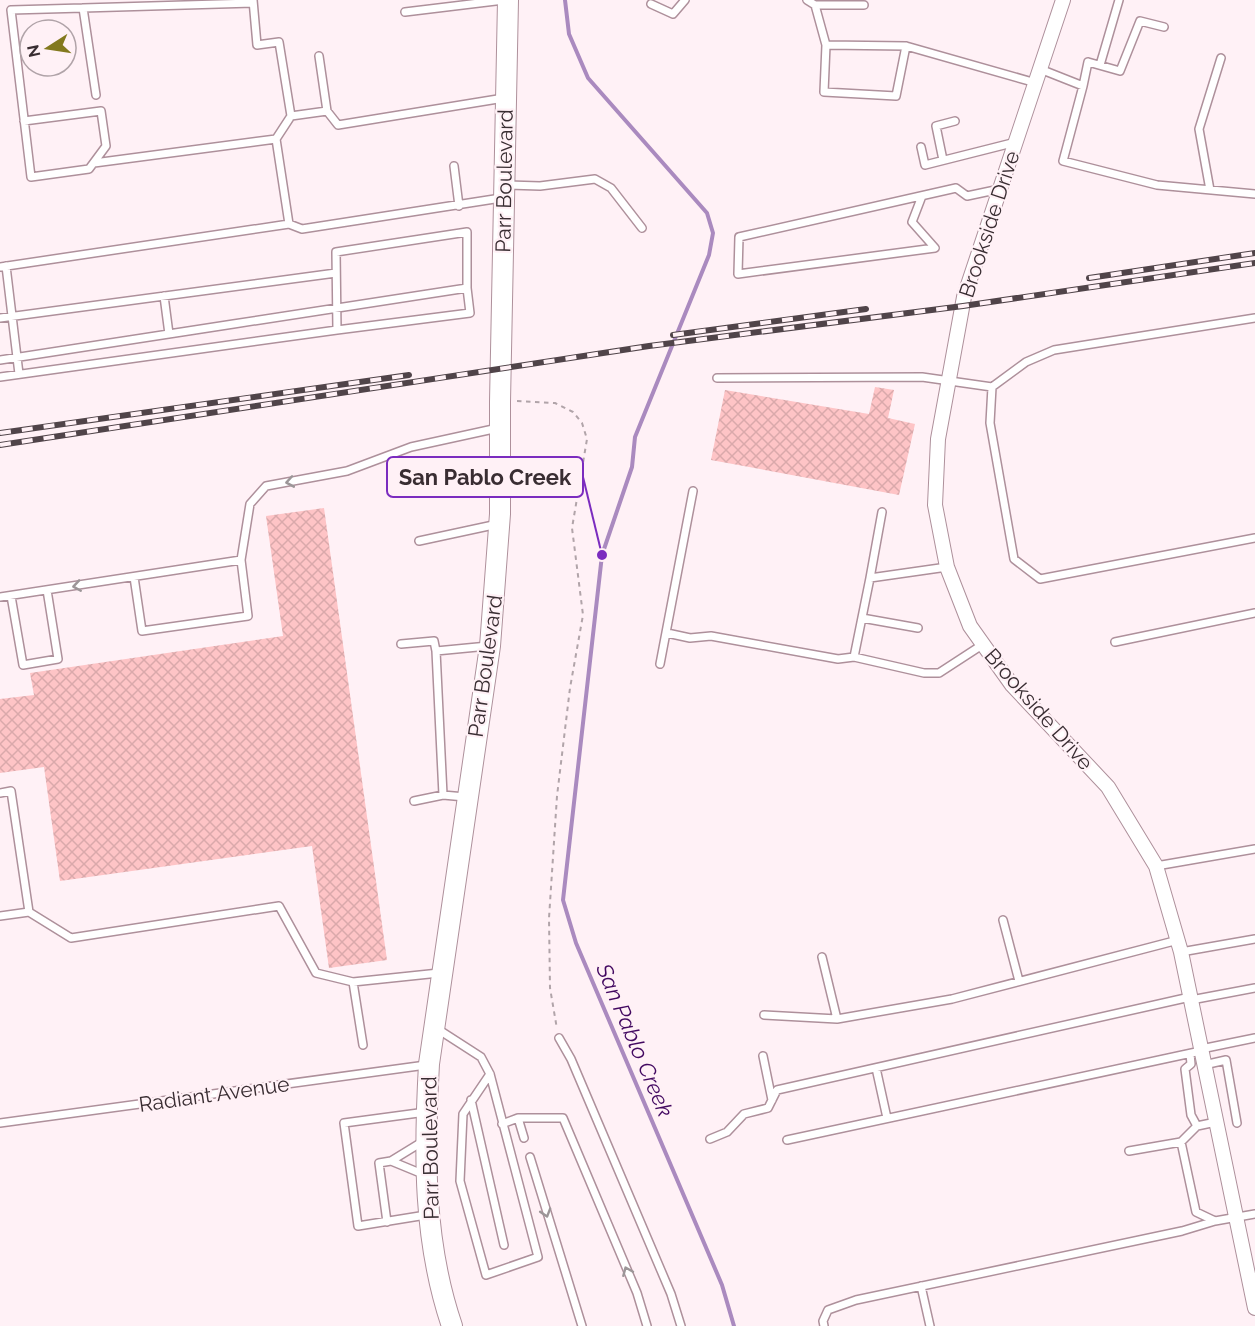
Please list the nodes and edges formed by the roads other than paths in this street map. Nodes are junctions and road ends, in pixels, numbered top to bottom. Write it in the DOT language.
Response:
graph roads {
  1 [pos="506,0"];
  2 [pos="685,0"];
  3 [pos="807,0"];
  4 [pos="1063,0"];
  5 [pos="1119,0"];
  6 [pos="253,1"];
  7 [pos="651,4"];
  8 [pos="814,5"];
  9 [pos="864,5"];
  10 [pos="83,8"];
  11 [pos="405,12"];
  12 [pos="1164,27"];
  13 [pos="826,45"];
  14 [pos="906,46"];
  15 [pos="319,56"];
  16 [pos="1221,57"];
  17 [pos="1100,65"];
  18 [pos="1040,69"];
  19 [pos="1036,83"];
  20 [pos="1083,86"];
  21 [pos="96,95"];
  22 [pos="506,98"];
  23 [pos="327,111"];
  24 [pos="291,116"];
  25 [pos="24,121"];
  26 [pos="955,121"];
  27 [pos="276,139"];
  28 [pos="1016,142"];
  29 [pos="921,147"];
  30 [pos="943,160"];
  31 [pos="94,163"];
  32 [pos="454,166"];
  33 [pos="1000,189"];
  34 [pos="1210,190"];
  35 [pos="504,191"];
  36 [pos="1255,194"];
  37 [pos="922,196"];
  38 [pos="459,206"];
  39 [pos="290,224"];
  40 [pos="642,228"];
  41 [pos="3,266"];
  42 [pos="336,273"];
  43 [pos="467,288"];
  44 [pos="164,296"];
  45 [pos="336,309"];
  46 [pos="11,317"];
  47 [pos="0,318"];
  48 [pos="1255,318"];
  49 [pos="337,330"];
  50 [pos="169,334"];
  51 [pos="16,358"];
  52 [pos="0,360"];
  53 [pos="19,374"];
  54 [pos="0,377"];
  55 [pos="717,378"];
  56 [pos="950,379"];
  57 [pos="992,387"];
  58 [pos="500,428"];
  59 [pos="693,491"];
  60 [pos="882,512"];
  61 [pos="500,524"];
  62 [pos="1255,538"];
  63 [pos="419,541"];
  64 [pos="241,560"];
  65 [pos="947,567"];
  66 [pos="135,577"];
  67 [pos="870,578"];
  68 [pos="47,590"];
  69 [pos="10,596"];
  70 [pos="0,597"];
  71 [pos="1255,613"];
  72 [pos="862,618"];
  73 [pos="918,628"];
  74 [pos="666,633"];
  75 [pos="1115,642"];
  76 [pos="401,644"];
  77 [pos="982,645"];
  78 [pos="490,646"];
  79 [pos="436,651"];
  80 [pos="854,657"];
  81 [pos="660,664"];
  82 [pos="0,792"];
  83 [pos="443,795"];
  84 [pos="466,798"];
  85 [pos="414,801"];
  86 [pos="1255,849"];
  87 [pos="1156,866"];
  88 [pos="29,912"];
  89 [pos="0,916"];
  90 [pos="1003,920"];
  91 [pos="1255,939"];
  92 [pos="1179,946"];
  93 [pos="822,957"];
  94 [pos="442,972"];
  95 [pos="1019,981"];
  96 [pos="353,982"];
  97 [pos="1255,988"];
  98 [pos="1191,999"];
  99 [pos="764,1015"];
  100 [pos="837,1019"];
  101 [pos="434,1026"];
  102 [pos="559,1038"];
  103 [pos="1255,1038"];
  104 [pos="1222,1044"];
  105 [pos="363,1045"];
  106 [pos="1199,1054"];
  107 [pos="763,1056"];
  108 [pos="1226,1060"];
  109 [pos="429,1064"];
  110 [pos="876,1068"];
  111 [pos="490,1074"];
  112 [pos="471,1100"];
  113 [pos="772,1100"];
  114 [pos="426,1112"];
  115 [pos="518,1118"];
  116 [pos="887,1118"];
  117 [pos="1216,1122"];
  118 [pos="0,1123"];
  119 [pos="1237,1123"];
  120 [pos="502,1124"];
  121 [pos="1197,1126"];
  122 [pos="524,1138"];
  123 [pos="710,1139"];
  124 [pos="426,1140"];
  125 [pos="787,1140"];
  126 [pos="1181,1142"];
  127 [pos="1129,1151"];
  128 [pos="530,1157"];
  129 [pos="391,1161"];
  130 [pos="425,1175"];
  131 [pos="1255,1214"];
  132 [pos="429,1215"];
  133 [pos="1236,1218"];
  134 [pos="1215,1221"];
  135 [pos="387,1222"];
  136 [pos="504,1245"];
  137 [pos="921,1286"];
  138 [pos="1255,1308"];
  139 [pos="452,1326"];
  140 [pos="582,1326"];
  141 [pos="647,1326"];
  142 [pos="681,1326"];
  143 [pos="824,1326"];
  144 [pos="930,1326"];
  1 -- 11 [label="lane"];
  1 -- 22 [label="street, Parr Boulevard"];
  2 -- 7 [label="lane"];
  3 -- 8 [label="lane"];
  4 -- 18 [label="street, Brookside Drive"];
  5 -- 17 [label="lane"];
  6 -- 10 [label="lane"];
  6 -- 24 [label="lane"];
  8 -- 9 [label="lane"];
  8 -- 13 [label="lane"];
  10 -- 21 [label="lane"];
  10 -- 25 [label="lane"];
  12 -- 17 [label="lane"];
  13 -- 14 [label="lane"];
  13 -- 14 [label="lane"];
  14 -- 19 [label="lane"];
  15 -- 23 [label="lane"];
  16 -- 34 [label="lane"];
  17 -- 20 [label="lane"];
  18 -- 19 [label="street, Brookside Drive"];
  18 -- 20 [label="lane"];
  19 -- 28 [label="street, Brookside Drive"];
  20 -- 34 [label="lane"];
  22 -- 23 [label="lane"];
  22 -- 35 [label="street, Parr Boulevard"];
  23 -- 24 [label="lane"];
  24 -- 27 [label="lane"];
  25 -- 31 [label="lane"];
  25 -- 31 [label="lane"];
  26 -- 30 [label="lane"];
  27 -- 31 [label="lane"];
  27 -- 39 [label="lane"];
  28 -- 30 [label="lane"];
  28 -- 33 [label="street, Brookside Drive"];
  29 -- 30 [label="lane"];
  32 -- 38 [label="lane"];
  33 -- 37 [label="lane"];
  33 -- 56 [label="street, Brookside Drive"];
  34 -- 36 [label="lane"];
  35 -- 38 [label="lane"];
  35 -- 40 [label="lane"];
  35 -- 58 [label="street, Parr Boulevard"];
  37 -- 37 [label="lane"];
  38 -- 39 [label="lane"];
  39 -- 41 [label="lane"];
  41 -- 46 [label="lane"];
  42 -- 43 [label="lane"];
  42 -- 44 [label="lane"];
  42 -- 45 [label="lane"];
  43 -- 45 [label="lane"];
  43 -- 49 [label="lane"];
  44 -- 46 [label="lane"];
  44 -- 50 [label="lane"];
  45 -- 49 [label="lane"];
  45 -- 50 [label="lane"];
  46 -- 47 [label="lane"];
  46 -- 51 [label="lane"];
  48 -- 57 [label="lane"];
  49 -- 53 [label="lane"];
  50 -- 51 [label="lane"];
  51 -- 52 [label="lane"];
  51 -- 53 [label="lane"];
  53 -- 54 [label="lane"];
  55 -- 56 [label="lane"];
  56 -- 57 [label="lane"];
  56 -- 65 [label="street, Brookside Drive"];
  57 -- 62 [label="lane"];
  58 -- 61 [label="street, Parr Boulevard"];
  58 -- 64 [label="lane, one-way"];
  59 -- 74 [label="lane"];
  60 -- 67 [label="lane"];
  61 -- 63 [label="lane"];
  61 -- 78 [label="street, Parr Boulevard"];
  64 -- 66 [label="lane"];
  64 -- 66 [label="lane"];
  65 -- 67 [label="lane"];
  65 -- 77 [label="street, Brookside Drive"];
  66 -- 68 [label="lane, one-way"];
  67 -- 72 [label="lane"];
  68 -- 69 [label="lane"];
  68 -- 69 [label="lane"];
  69 -- 70 [label="lane"];
  71 -- 75 [label="lane"];
  72 -- 73 [label="lane"];
  72 -- 80 [label="lane"];
  74 -- 80 [label="lane"];
  74 -- 81 [label="lane"];
  76 -- 79 [label="lane"];
  77 -- 80 [label="lane"];
  77 -- 87 [label="street, Brookside Drive"];
  78 -- 79 [label="lane"];
  78 -- 84 [label="street, Parr Boulevard"];
  79 -- 83 [label="lane"];
  82 -- 88 [label="lane"];
  83 -- 84 [label="lane"];
  83 -- 85 [label="lane"];
  84 -- 94 [label="street, Parr Boulevard"];
  86 -- 87 [label="lane"];
  87 -- 92 [label="street, Brookside Drive"];
  88 -- 89 [label="lane"];
  88 -- 96 [label="lane"];
  90 -- 95 [label="lane"];
  91 -- 92 [label="lane"];
  92 -- 95 [label="lane"];
  92 -- 98 [label="street, Brookside Drive"];
  93 -- 100 [label="lane"];
  94 -- 96 [label="lane"];
  94 -- 101 [label="street, Parr Boulevard"];
  95 -- 100 [label="lane"];
  96 -- 105 [label="lane"];
  97 -- 98 [label="lane"];
  98 -- 106 [label="street, Brookside Drive"];
  98 -- 110 [label="lane"];
  99 -- 100 [label="lane"];
  101 -- 109 [label="street, Parr Boulevard"];
  101 -- 111 [label="lane"];
  102 -- 142 [label="lane"];
  103 -- 104 [label="lane"];
  104 -- 106 [label="lane"];
  104 -- 108 [label="lane"];
  106 -- 108 [label="lane"];
  106 -- 116 [label="lane"];
  106 -- 117 [label="street, Brookside Drive"];
  106 -- 121 [label="lane"];
  107 -- 113 [label="lane"];
  108 -- 119 [label="lane"];
  109 -- 114 [label="street, Parr Boulevard"];
  109 -- 118 [label="lane, Radiant Avenue"];
  110 -- 113 [label="lane"];
  110 -- 116 [label="lane"];
  111 -- 112 [label="lane"];
  111 -- 120 [label="lane"];
  112 -- 120 [label="lane"];
  112 -- 136 [label="lane"];
  113 -- 123 [label="lane"];
  114 -- 124 [label="street, Parr Boulevard"];
  114 -- 135 [label="lane"];
  115 -- 120 [label="lane"];
  115 -- 122 [label="lane"];
  141 -- 115 [label="lane, one-way"];
  116 -- 125 [label="lane"];
  117 -- 121 [label="lane"];
  117 -- 133 [label="street, Brookside Drive"];
  121 -- 126 [label="lane"];
  124 -- 129 [label="lane"];
  124 -- 130 [label="street, Parr Boulevard"];
  126 -- 127 [label="lane"];
  126 -- 134 [label="lane"];
  128 -- 140 [label="lane, one-way"];
  129 -- 130 [label="lane"];
  129 -- 135 [label="lane"];
  130 -- 132 [label="street, Parr Boulevard"];
  131 -- 133 [label="lane"];
  132 -- 135 [label="lane"];
  132 -- 139 [label="street, Parr Boulevard"];
  133 -- 134 [label="lane"];
  133 -- 138 [label="street, Brookside Drive"];
  134 -- 137 [label="lane"];
  137 -- 143 [label="lane"];
  137 -- 144 [label="lane"];
}
